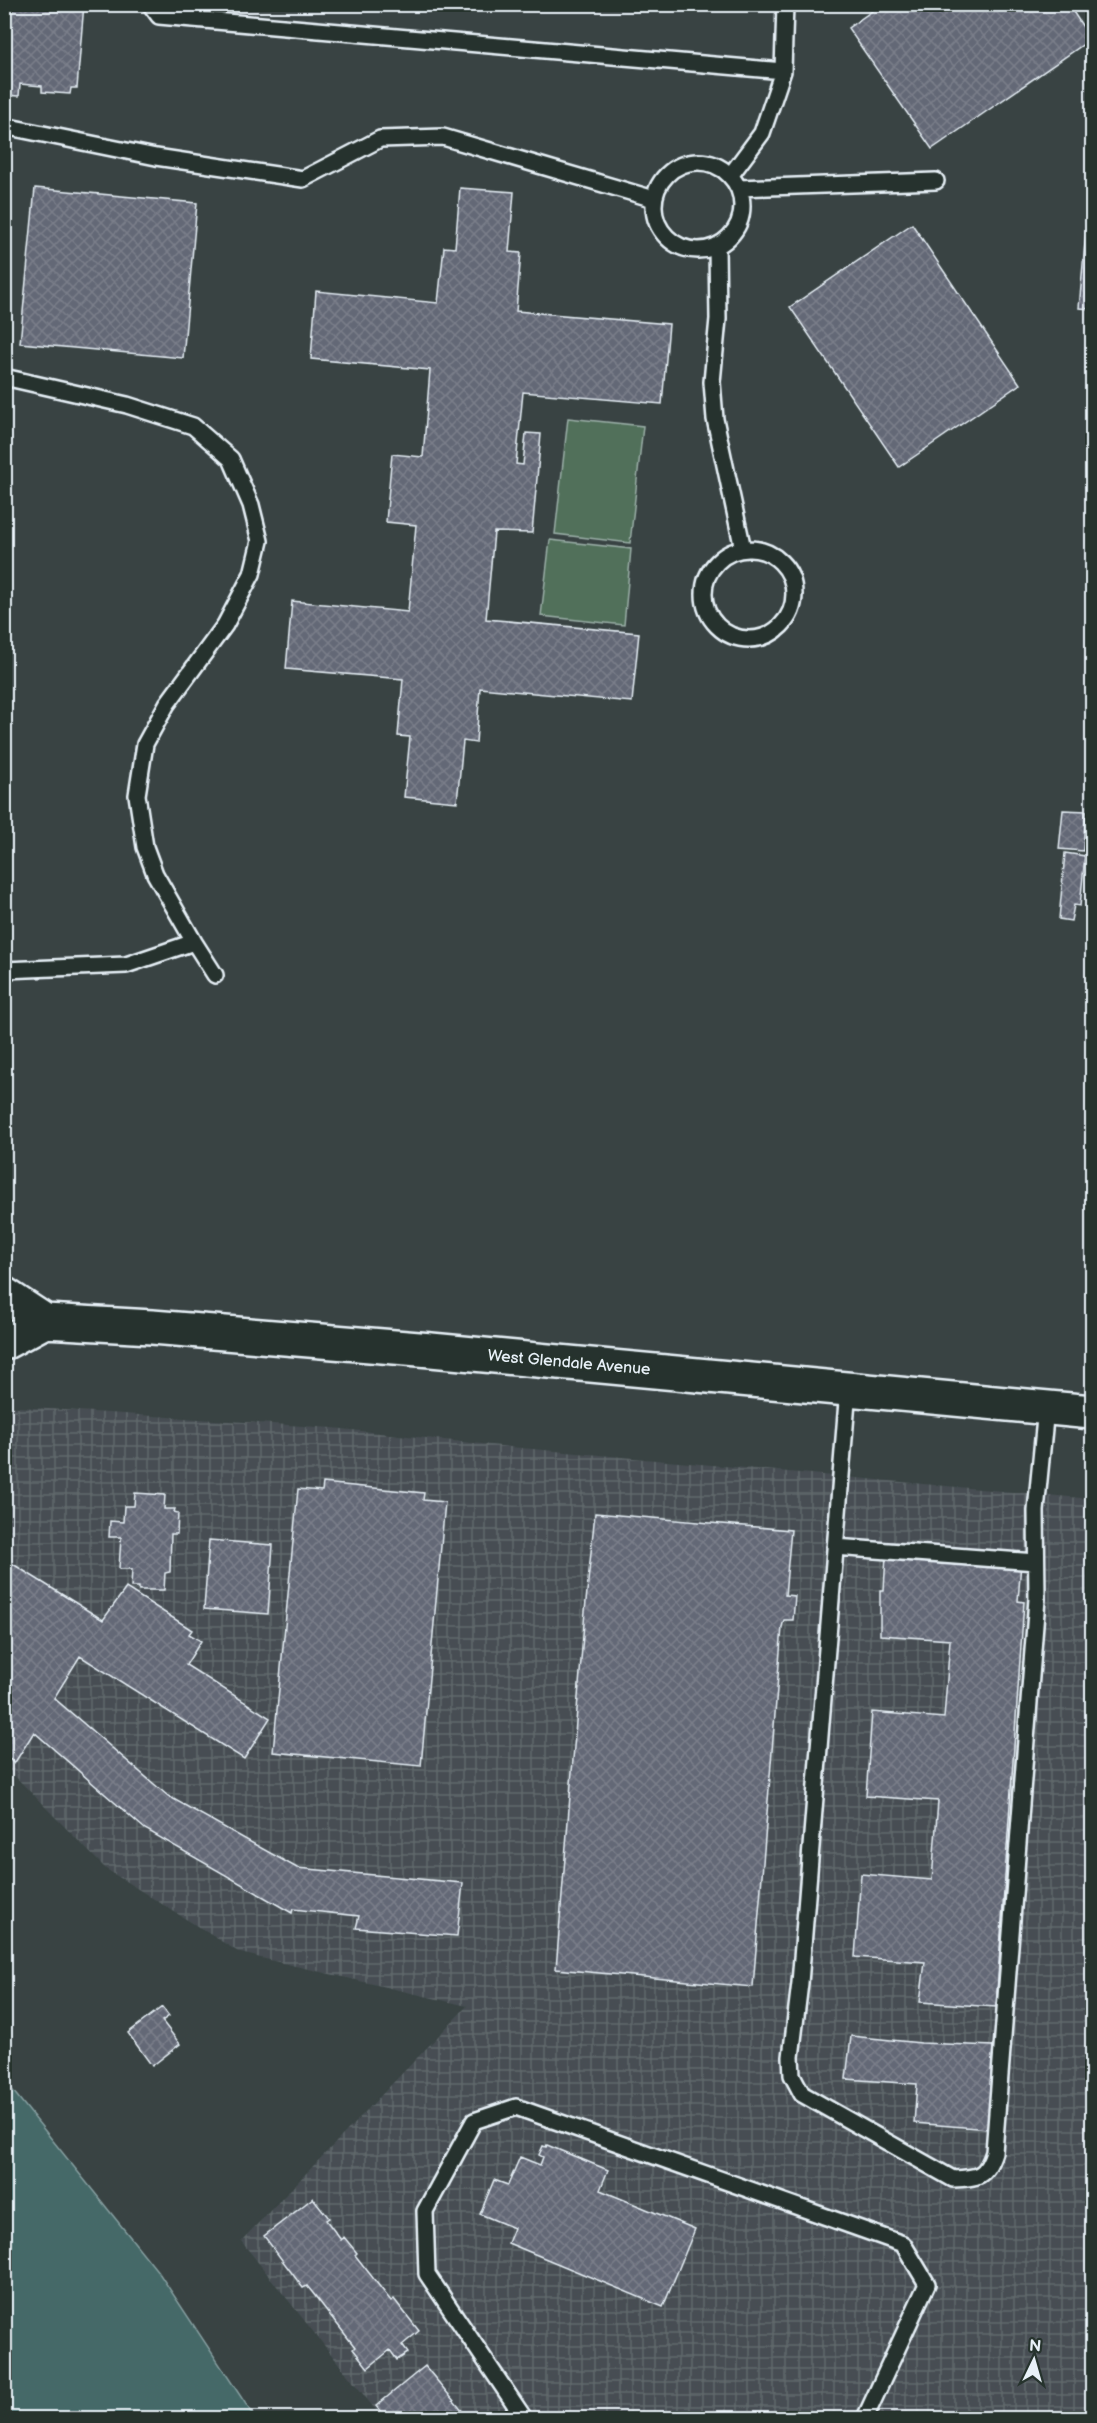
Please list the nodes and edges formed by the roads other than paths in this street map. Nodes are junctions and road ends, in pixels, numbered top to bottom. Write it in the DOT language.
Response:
graph roads {
  1 [pos="150,4"];
  2 [pos="785,4"];
  3 [pos="783,71"];
  4 [pos="4,126"];
  5 [pos="936,181"];
  6 [pos="735,182"];
  7 [pos="654,199"];
  8 [pos="717,246"];
  9 [pos="4,377"];
  10 [pos="743,549"];
  11 [pos="194,942"];
  12 [pos="4,970"];
  13 [pos="215,975"];
  14 [pos="4,1294"];
  15 [pos="45,1321"];
  16 [pos="4,1343"];
  17 [pos="848,1389"];
  18 [pos="1046,1408"];
  19 [pos="1092,1412"];
  20 [pos="835,1547"];
  21 [pos="1036,1562"];
  22 [pos="524,2418"];
  23 [pos="865,2418"];
  1 -- 3 [label="lane"];
  2 -- 3 [label="lane"];
  3 -- 6 [label="lane"];
  4 -- 7 [label="lane"];
  5 -- 6 [label="lane"];
  6 -- 7 [label="lane"];
  6 -- 8 [label="lane"];
  7 -- 8 [label="lane"];
  8 -- 10 [label="lane"];
  9 -- 11 [label="lane"];
  10 -- 10 [label="lane"];
  11 -- 12 [label="lane"];
  11 -- 13 [label="lane"];
  14 -- 15 [label="main road"];
  15 -- 16 [label="main road"];
  15 -- 17 [label="main road, West Glendale Avenue"];
  17 -- 18 [label="main road, West Glendale Avenue"];
  17 -- 20 [label="lane"];
  18 -- 19 [label="main road, West Glendale Avenue"];
  18 -- 21 [label="lane"];
  20 -- 21 [label="lane"];
  20 -- 21 [label="lane"];
  22 -- 23 [label="lane"];
}
